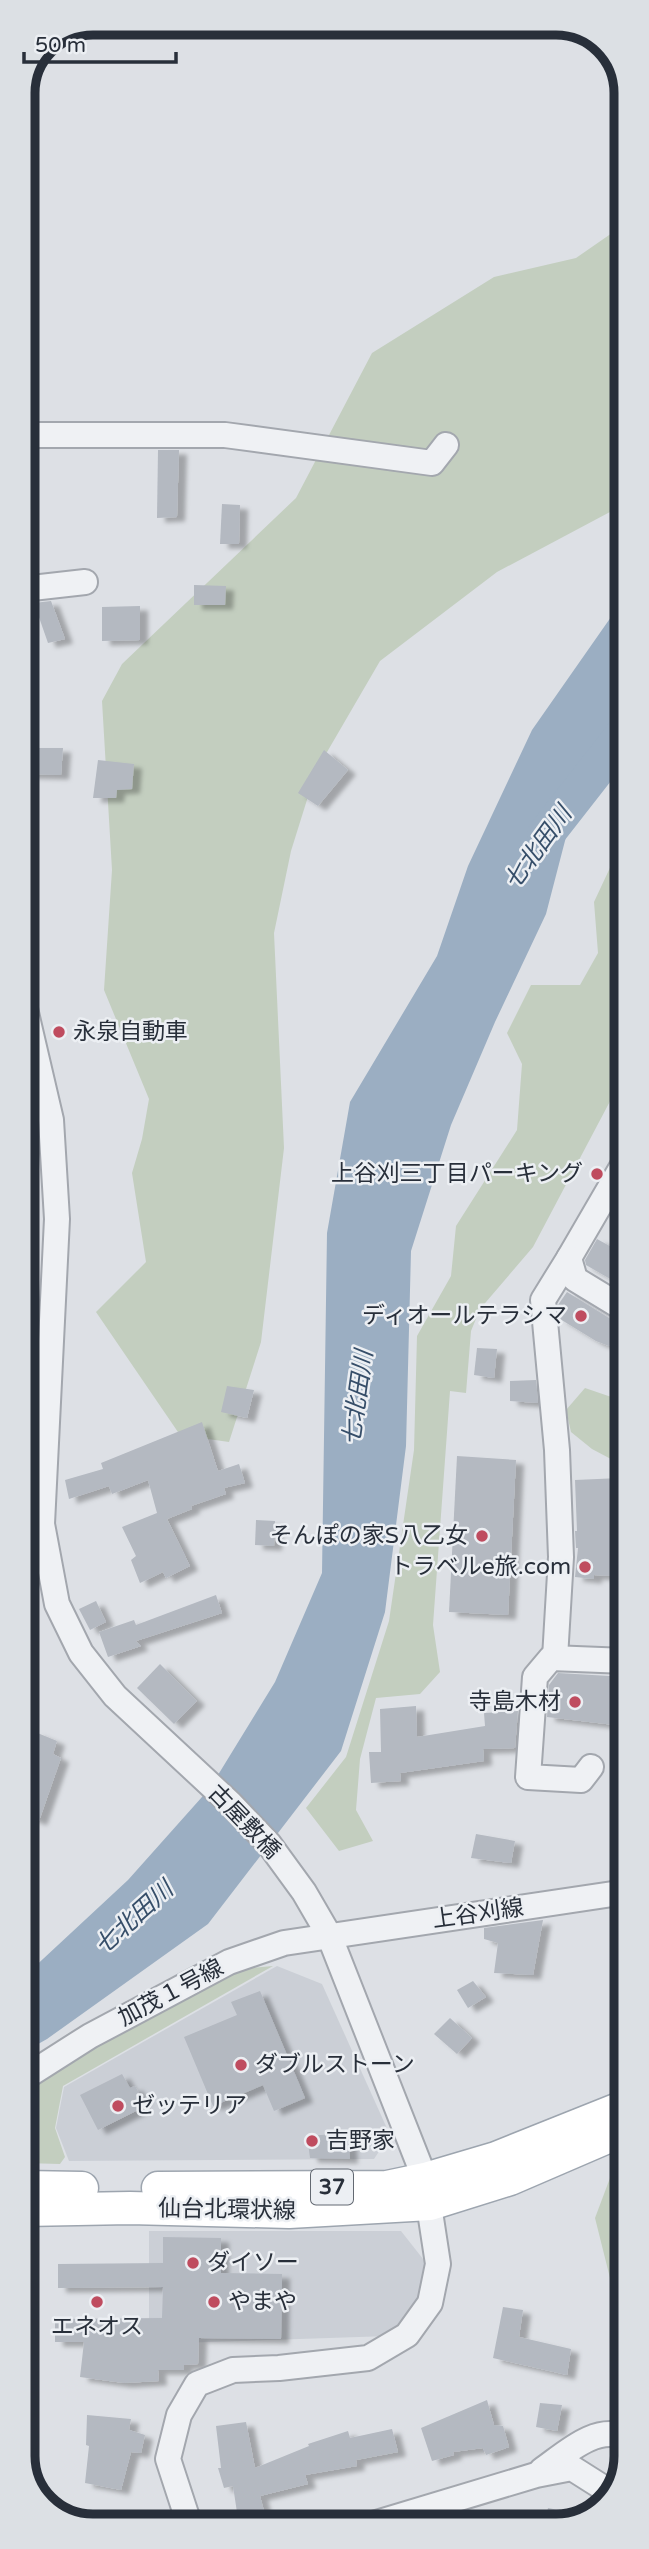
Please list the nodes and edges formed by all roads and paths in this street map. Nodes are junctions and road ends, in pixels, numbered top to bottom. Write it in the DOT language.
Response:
graph roads {
  1 [pos="35,435"];
  2 [pos="446,445"];
  3 [pos="85,582"];
  4 [pos="35,588"];
  5 [pos="35,1051"];
  6 [pos="614,1181"];
  7 [pos="569,1258"];
  8 [pos="614,1303"];
  9 [pos="555,1658"];
  10 [pos="614,1660"];
  11 [pos="591,1767"];
  12 [pos="614,1894"];
  13 [pos="329,1935"];
  14 [pos="35,2071"];
  15 [pos="614,2111"];
  16 [pos="614,2134"];
  17 [pos="35,2188"];
  18 [pos="427,2192"];
  19 [pos="35,2210"];
  20 [pos="614,2436"];
  21 [pos="536,2474"];
  22 [pos="603,2490"];
  23 [pos="186,2514"];
  24 [pos="406,2514"];
  1 -- 2 [label="street"];
  3 -- 4 [label="street"];
  5 -- 13 [label="street, 古屋敷橋"];
  6 -- 7 [label="street"];
  7 -- 8 [label="street"];
  7 -- 9 [label="street"];
  9 -- 10 [label="street"];
  9 -- 11 [label="street"];
  12 -- 13 [label="street, 上谷刈線"];
  13 -- 14 [label="street, 加茂１号線"];
  13 -- 18 [label="street, 古屋敷橋"];
  15 -- 18 [label="main road, 仙台北環状線 / 37"];
  16 -- 18 [label="main road, 仙台北環状線 / 37"];
  17 -- 18 [label="main road, 仙台北環状線 / 37"];
  18 -- 19 [label="main road, 仙台北環状線 / 37"];
  18 -- 23 [label="street, 古屋敷橋"];
  20 -- 21 [label="street"];
  21 -- 22 [label="street"];
  21 -- 24 [label="street"];
}
